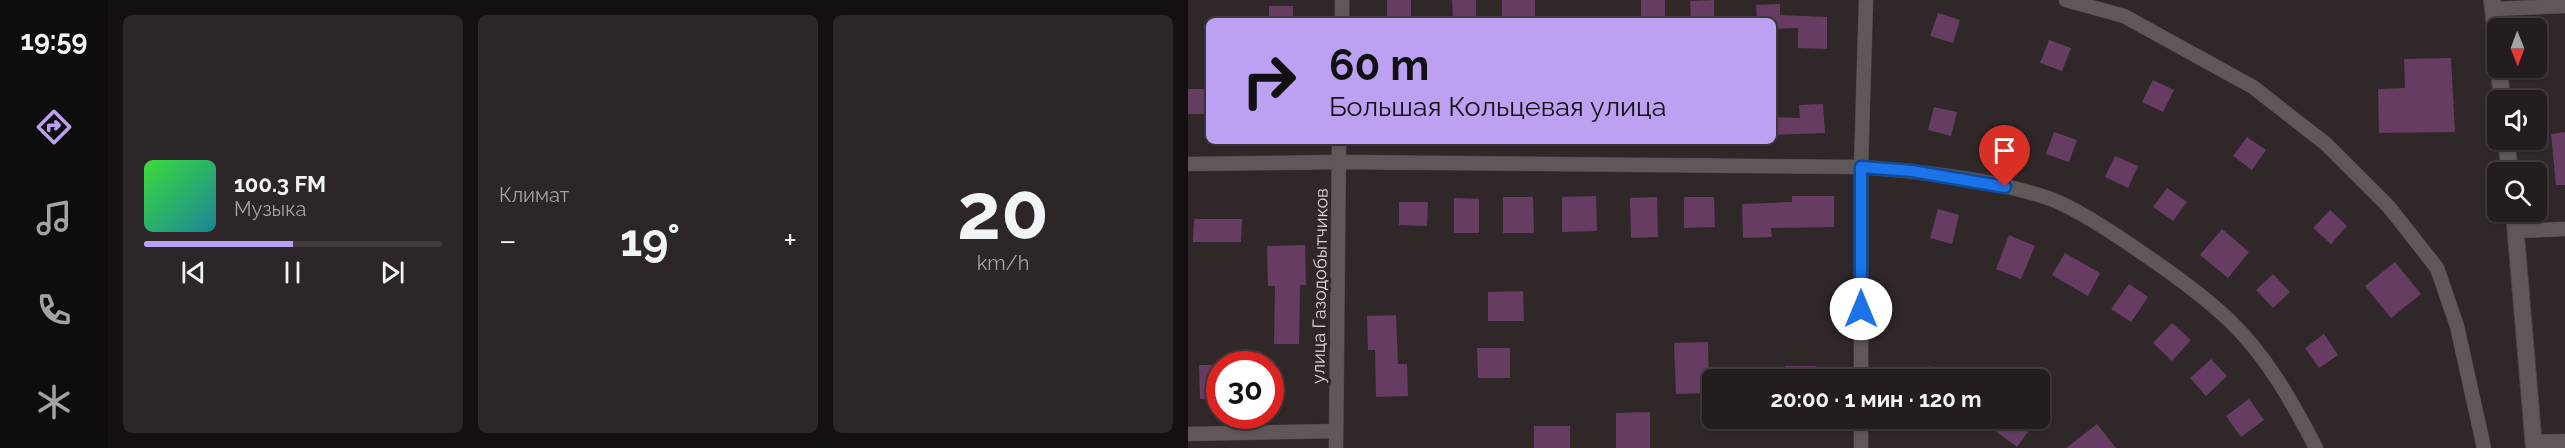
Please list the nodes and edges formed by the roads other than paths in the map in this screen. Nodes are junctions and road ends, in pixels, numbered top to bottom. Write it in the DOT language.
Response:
graph roads {
  1 [pos="1342,0"];
  2 [pos="1866,0"];
  3 [pos="2066,0"];
  4 [pos="2493,4"];
  5 [pos="2565,6"];
  6 [pos="1342,18"];
  7 [pos="1339,144"];
  8 [pos="1339,162"];
  9 [pos="1188,164"];
  10 [pos="1861,167"];
  11 [pos="2515,222"];
  12 [pos="2565,229"];
  13 [pos="2516,231"];
  14 [pos="1861,369"];
  15 [pos="1861,429"];
  16 [pos="1336,431"];
  17 [pos="1188,434"];
  18 [pos="2565,441"];
  19 [pos="2534,445"];
  20 [pos="1336,448"];
  21 [pos="1861,448"];
  22 [pos="2316,448"];
  23 [pos="2484,448"];
  1 -- 6 [label="street"];
  2 -- 10 [label="street"];
  3 -- 23 [label="street"];
  4 -- 5 [label="street"];
  7 -- 8 [label="street, улица Газодобытчиков"];
  8 -- 9 [label="street"];
  8 -- 10 [label="street"];
  8 -- 16 [label="street, улица Газодобытчиков"];
  10 -- 14 [label="street"];
  10 -- 22 [label="street"];
  11 -- 13 [label="street"];
  12 -- 13 [label="street"];
  13 -- 19 [label="street"];
  15 -- 21 [label="street"];
  16 -- 17 [label="street"];
  16 -- 20 [label="street, улица Газодобытчиков"];
  18 -- 19 [label="street"];
}
